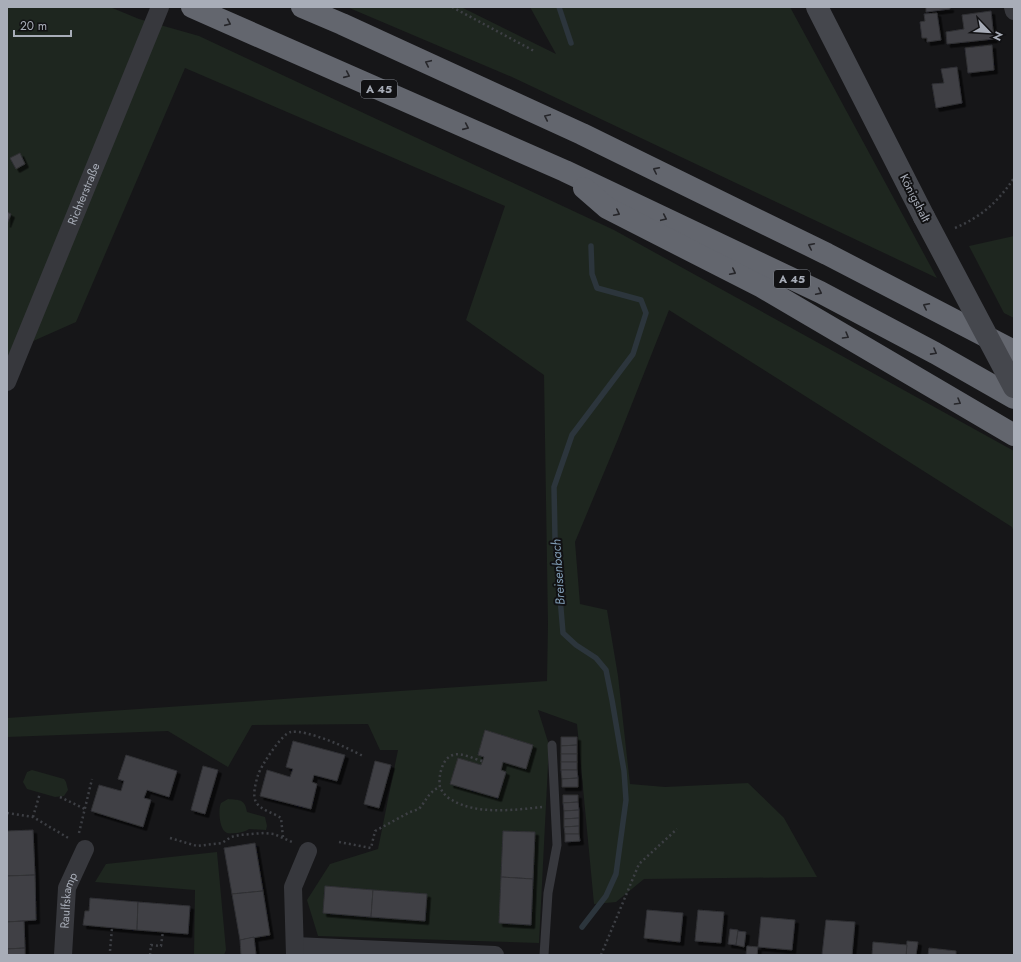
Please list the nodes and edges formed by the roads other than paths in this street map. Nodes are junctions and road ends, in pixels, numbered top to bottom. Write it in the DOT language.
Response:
graph roads {
  1 [pos="160,7"];
  2 [pos="192,7"];
  3 [pos="302,7"];
  4 [pos="817,7"];
  5 [pos="1013,7"];
  6 [pos="1014,11"];
  7 [pos="565,171"];
  8 [pos="1013,351"];
  9 [pos="7,382"];
  10 [pos="1014,387"];
  11 [pos="1014,398"];
  12 [pos="1014,435"];
  13 [pos="552,745"];
  14 [pos="81,846"];
  15 [pos="308,851"];
  16 [pos="295,951"];
  17 [pos="63,955"];
  18 [pos="495,955"];
  19 [pos="544,955"];
  1 -- 9 [label="street, Richterstraße"];
  2 -- 7 [label="highway, A 45, one-way"];
  8 -- 3 [label="highway, one-way"];
  4 -- 10 [label="main road, Königshalt, bridge"];
  5 -- 6 [label="street"];
  7 -- 11 [label="highway, A 45, one-way"];
  7 -- 12 [label="highway, one-way"];
  13 -- 19 [label="lane"];
  14 -- 17 [label="street, Raulfskamp"];
  15 -- 16 [label="street"];
  16 -- 18 [label="street"];
}
